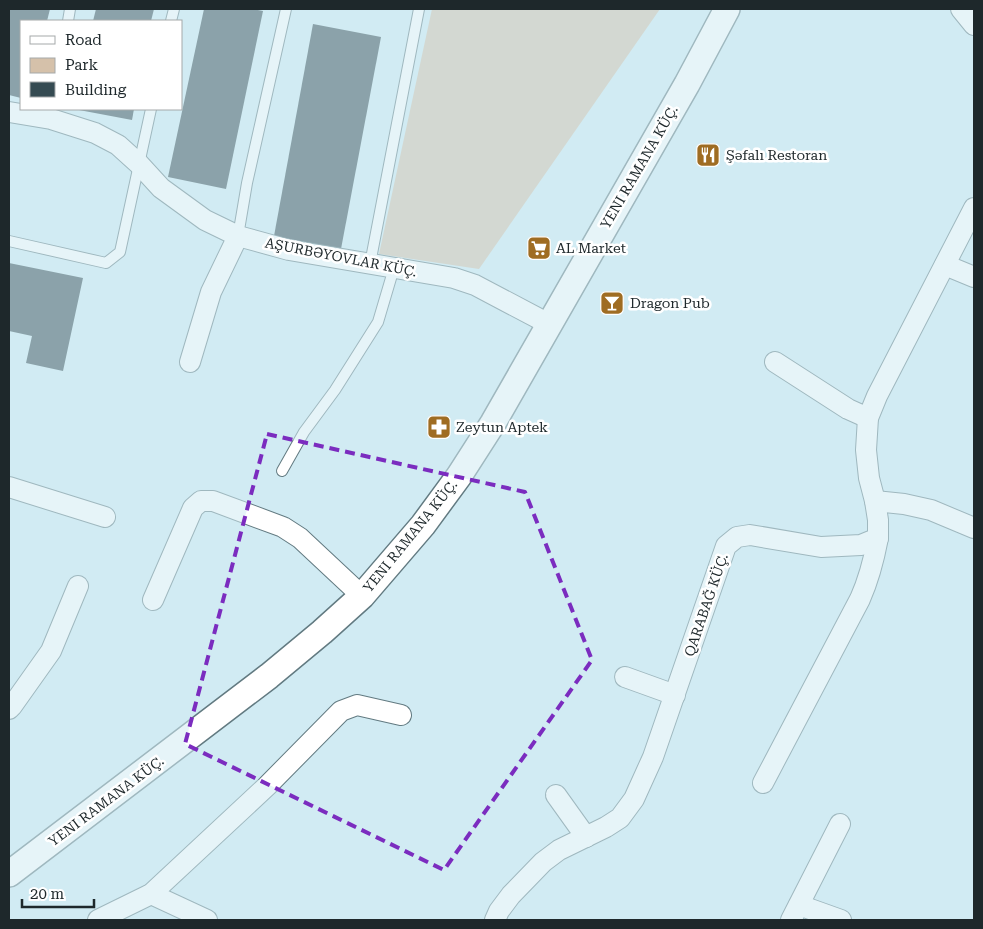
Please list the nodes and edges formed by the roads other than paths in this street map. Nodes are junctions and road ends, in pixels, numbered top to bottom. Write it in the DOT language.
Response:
graph roads {
  1 [pos="286,9"];
  2 [pos="419,9"];
  3 [pos="727,9"];
  4 [pos="961,9"];
  5 [pos="974,25"];
  6 [pos="151,110"];
  7 [pos="9,112"];
  8 [pos="52,114"];
  9 [pos="139,164"];
  10 [pos="974,208"];
  11 [pos="238,236"];
  12 [pos="9,240"];
  13 [pos="370,264"];
  14 [pos="945,265"];
  15 [pos="394,268"];
  16 [pos="974,277"];
  17 [pos="549,324"];
  18 [pos="190,362"];
  19 [pos="775,362"];
  20 [pos="868,418"];
  21 [pos="282,471"];
  22 [pos="9,487"];
  23 [pos="875,501"];
  24 [pos="105,517"];
  25 [pos="974,528"];
  26 [pos="878,538"];
  27 [pos="78,586"];
  28 [pos="362,596"];
  29 [pos="153,600"];
  30 [pos="625,677"];
  31 [pos="675,695"];
  32 [pos="9,709"];
  33 [pos="401,715"];
  34 [pos="763,783"];
  35 [pos="556,795"];
  36 [pos="840,824"];
  37 [pos="586,836"];
  38 [pos="9,874"];
  39 [pos="151,894"];
  40 [pos="795,913"];
  41 [pos="98,920"];
  42 [pos="207,920"];
  43 [pos="495,920"];
  44 [pos="841,920"];
  1 -- 11 [label="lane"];
  2 -- 13 [label="lane"];
  3 -- 17 [label="street, YENI RAMANA KÜÇ."];
  4 -- 5 [label="street"];
  6 -- 9 [label="lane"];
  7 -- 8 [label="street, AŞURBƏYOVLAR KÜÇ."];
  8 -- 9 [label="street, AŞURBƏYOVLAR KÜÇ."];
  9 -- 11 [label="street, AŞURBƏYOVLAR KÜÇ."];
  9 -- 12 [label="lane"];
  10 -- 14 [label="street"];
  11 -- 13 [label="street, AŞURBƏYOVLAR KÜÇ."];
  11 -- 18 [label="street"];
  13 -- 15 [label="street, AŞURBƏYOVLAR KÜÇ."];
  14 -- 16 [label="street"];
  14 -- 20 [label="street"];
  15 -- 17 [label="street, AŞURBƏYOVLAR KÜÇ."];
  15 -- 21 [label="lane"];
  17 -- 28 [label="street, YENI RAMANA KÜÇ."];
  19 -- 20 [label="street"];
  20 -- 23 [label="street"];
  22 -- 24 [label="street"];
  23 -- 25 [label="street"];
  23 -- 26 [label="street"];
  26 -- 31 [label="street, QARABAĞ KÜÇ."];
  26 -- 34 [label="street"];
  27 -- 32 [label="street"];
  28 -- 29 [label="street"];
  28 -- 38 [label="street, YENI RAMANA KÜÇ."];
  30 -- 31 [label="street"];
  31 -- 37 [label="street, QARABAĞ KÜÇ."];
  33 -- 39 [label="street"];
  35 -- 37 [label="street"];
  36 -- 40 [label="street"];
  37 -- 43 [label="street, QARABAĞ KÜÇ."];
  39 -- 41 [label="street"];
  39 -- 42 [label="street"];
  40 -- 44 [label="street"];
}
